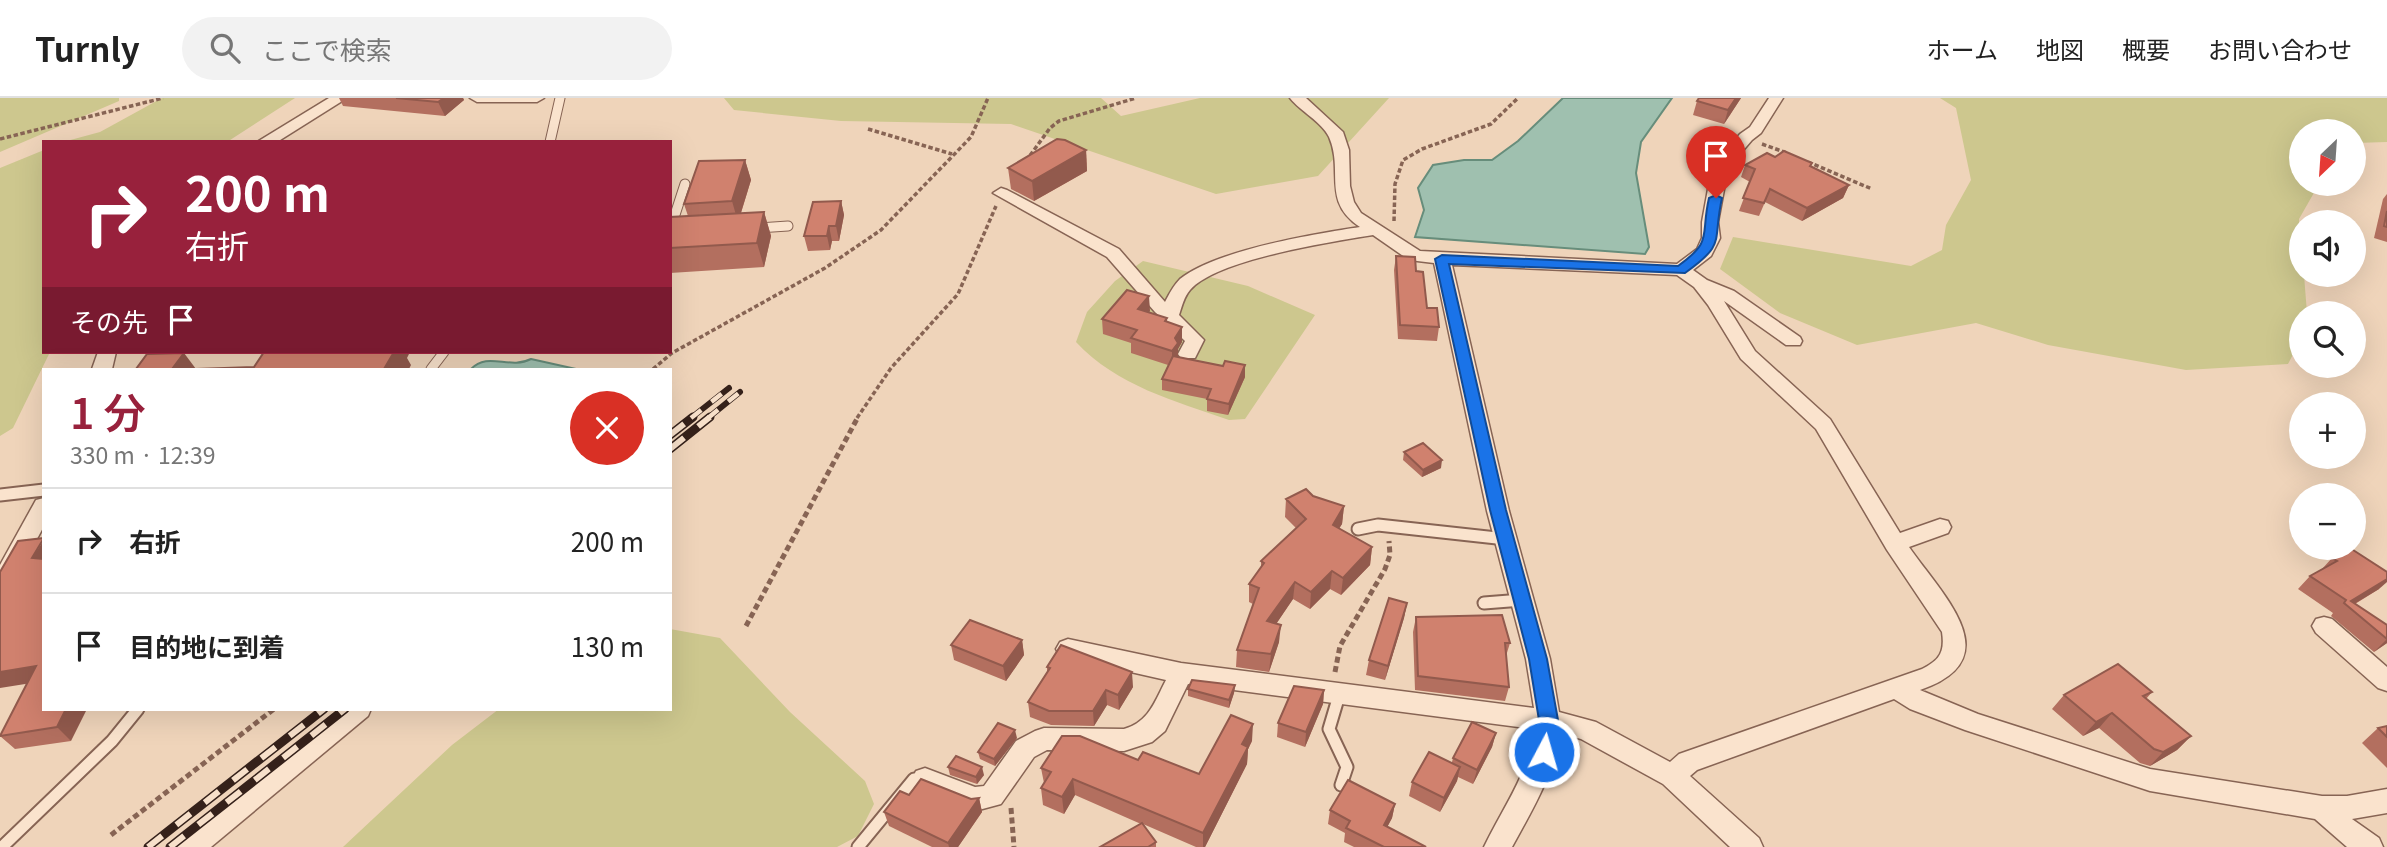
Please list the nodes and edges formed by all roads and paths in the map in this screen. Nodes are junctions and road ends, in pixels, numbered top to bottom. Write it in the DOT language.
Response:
graph roads {
  1 [pos="163,98"];
  2 [pos="340,98"];
  3 [pos="477,98"];
  4 [pos="537,98"];
  5 [pos="560,98"];
  6 [pos="988,98"];
  7 [pos="1136,98"];
  8 [pos="1297,98"];
  9 [pos="1518,98"];
  10 [pos="1776,98"];
  11 [pos="868,129"];
  12 [pos="1746,137"];
  13 [pos="0,139"];
  14 [pos="268,140"];
  15 [pos="550,140"];
  16 [pos="953,154"];
  17 [pos="685,184"];
  18 [pos="1871,189"];
  19 [pos="1001,193"];
  20 [pos="672,225"];
  21 [pos="788,226"];
  22 [pos="749,229"];
  23 [pos="1375,230"];
  24 [pos="672,231"];
  25 [pos="683,232"];
  26 [pos="1393,243"];
  27 [pos="1442,259"];
  28 [pos="1681,270"];
  29 [pos="1700,283"];
  30 [pos="1170,316"];
  31 [pos="1793,341"];
  32 [pos="672,352"];
  33 [pos="670,354"];
  34 [pos="1188,354"];
  35 [pos="654,368"];
  36 [pos="42,490"];
  37 [pos="0,495"];
  38 [pos="42,510"];
  39 [pos="1389,526"];
  40 [pos="1940,527"];
  41 [pos="1358,529"];
  42 [pos="1506,539"];
  43 [pos="1895,544"];
  44 [pos="0,586"];
  45 [pos="1522,600"];
  46 [pos="1483,603"];
  47 [pos="746,626"];
  48 [pos="2324,626"];
  49 [pos="1068,649"];
  50 [pos="1181,673"];
  51 [pos="2387,681"];
  52 [pos="1896,688"];
  53 [pos="1340,692"];
  54 [pos="136,711"];
  55 [pos="271,711"];
  56 [pos="357,711"];
  57 [pos="1548,720"];
  58 [pos="1672,776"];
  59 [pos="925,779"];
  60 [pos="1340,785"];
  61 [pos="2387,801"];
  62 [pos="2322,808"];
  63 [pos="111,835"];
  64 [pos="2,847"];
  65 [pos="191,847"];
  66 [pos="858,847"];
  67 [pos="1498,847"];
  68 [pos="1749,847"];
  69 [pos="2369,847"];
  1 -- 13 [label="path"];
  2 -- 14 [label="street"];
  3 -- 4 [label="street"];
  5 -- 15 [label="lane"];
  6 -- 16 [label="path"];
  7 -- 19 [label="path"];
  8 -- 23 [label="street"];
  9 -- 26 [label="path"];
  10 -- 12 [label="street"];
  11 -- 16 [label="path"];
  12 -- 18 [label="path"];
  12 -- 28 [label="street"];
  16 -- 32 [label="path"];
  17 -- 20 [label="lane"];
  19 -- 30 [label="street"];
  19 -- 47 [label="path"];
  21 -- 22 [label="lane"];
  23 -- 26 [label="street"];
  23 -- 30 [label="street"];
  24 -- 25 [label="lane"];
  26 -- 27 [label="street"];
  27 -- 28 [label="street"];
  27 -- 42 [label="street"];
  28 -- 29 [label="street"];
  29 -- 31 [label="street"];
  29 -- 43 [label="street"];
  30 -- 34 [label="street"];
  33 -- 35 [label="path"];
  36 -- 37 [label="lane"];
  38 -- 44 [label="street"];
  39 -- 41 [label="lane"];
  39 -- 42 [label="lane"];
  39 -- 53 [label="path"];
  40 -- 43 [label="street"];
  42 -- 45 [label="street"];
  43 -- 52 [label="street"];
  45 -- 46 [label="lane"];
  45 -- 57 [label="street"];
  48 -- 51 [label="street"];
  49 -- 50 [label="street"];
  50 -- 53 [label="street"];
  50 -- 59 [label="street"];
  52 -- 58 [label="street"];
  52 -- 62 [label="street"];
  53 -- 57 [label="street"];
  53 -- 60 [label="lane"];
  54 -- 64 [label="lane"];
  55 -- 63 [label="path"];
  56 -- 65 [label="street"];
  57 -- 58 [label="street"];
  57 -- 67 [label="street"];
  58 -- 68 [label="street"];
  59 -- 66 [label="lane"];
  61 -- 62 [label="street"];
  62 -- 69 [label="street"];
}
